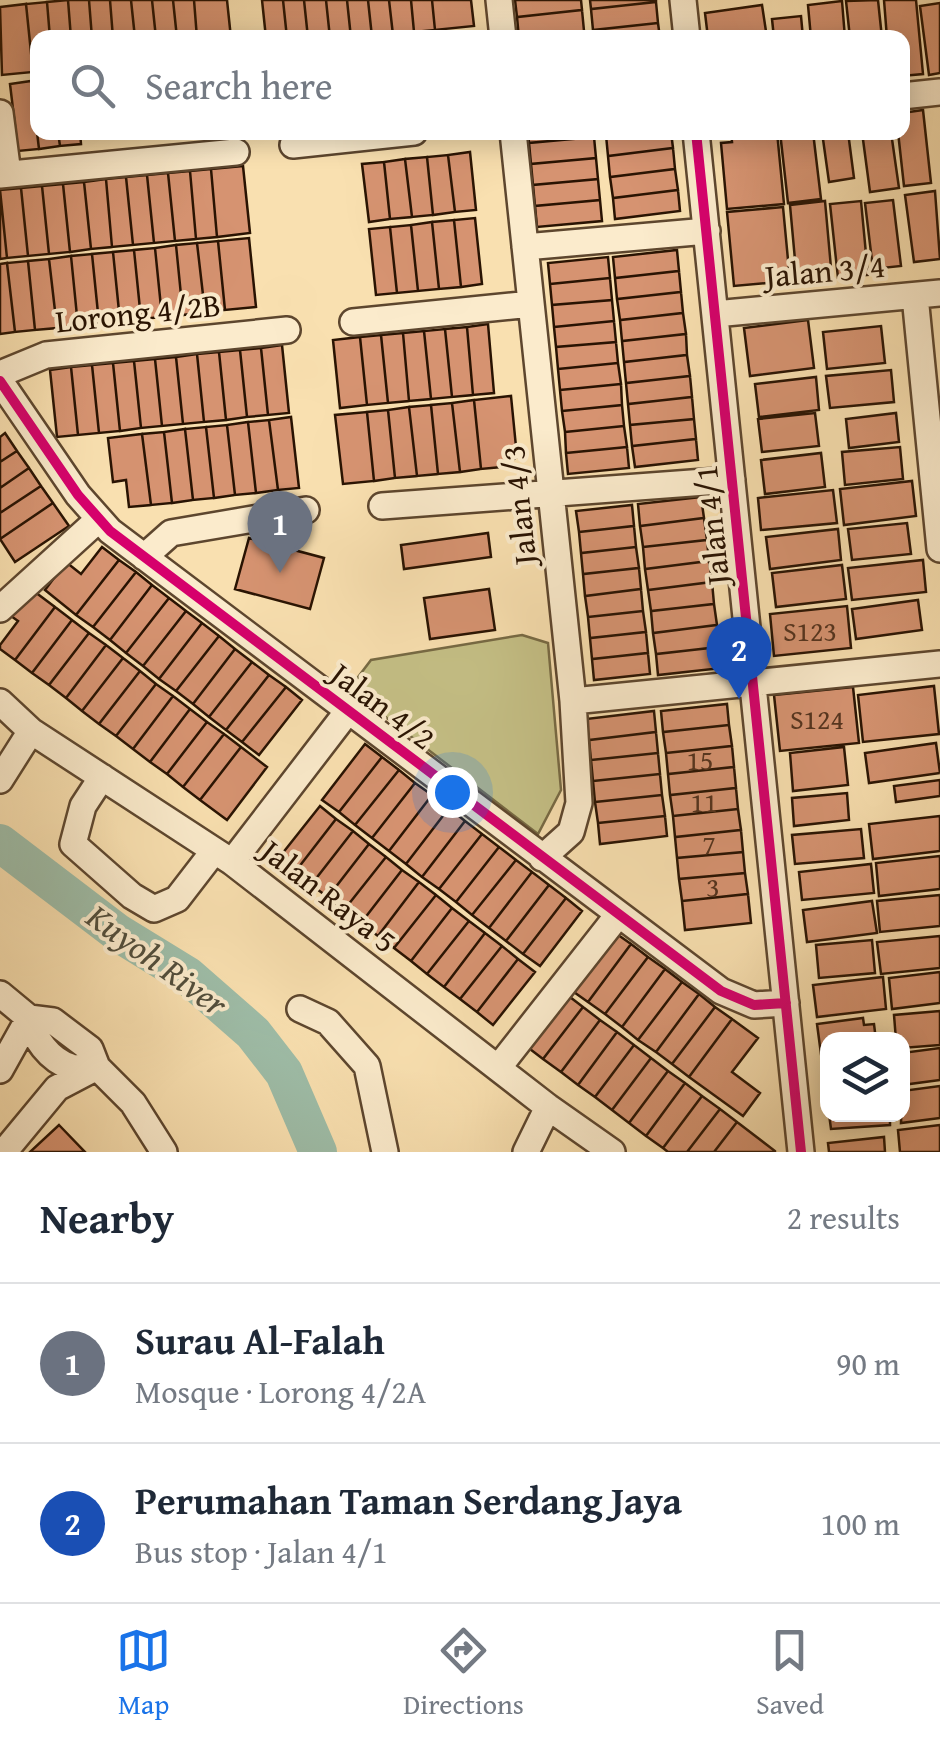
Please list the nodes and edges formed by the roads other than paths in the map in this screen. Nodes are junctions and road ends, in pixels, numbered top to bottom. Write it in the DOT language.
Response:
graph roads {
  1 [pos="499,0"];
  2 [pos="683,0"];
  3 [pos="502,30"];
  4 [pos="686,30"];
  5 [pos="940,92"];
  6 [pos="910,95"];
  7 [pos="0,112"];
  8 [pos="340,140"];
  9 [pos="513,140"];
  10 [pos="697,140"];
  11 [pos="293,145"];
  12 [pos="236,152"];
  13 [pos="4,175"];
  14 [pos="706,230"];
  15 [pos="525,247"];
  16 [pos="927,294"];
  17 [pos="531,304"];
  18 [pos="715,314"];
  19 [pos="353,322"];
  20 [pos="287,330"];
  21 [pos="0,378"];
  22 [pos="732,480"];
  23 [pos="551,494"];
  24 [pos="382,506"];
  25 [pos="306,510"];
  26 [pos="98,519"];
  27 [pos="940,548"];
  28 [pos="144,556"];
  29 [pos="0,609"];
  30 [pos="940,664"];
  31 [pos="753,684"];
  32 [pos="573,701"];
  33 [pos="0,702"];
  34 [pos="348,711"];
  35 [pos="32,731"];
  36 [pos="5,774"];
  37 [pos="102,778"];
  38 [pos="223,856"];
  39 [pos="542,858"];
  40 [pos="618,915"];
  41 [pos="0,994"];
  42 [pos="786,1004"];
  43 [pos="300,1009"];
  44 [pos="29,1018"];
  45 [pos="97,1067"];
  46 [pos="498,1068"];
  47 [pos="0,1070"];
  48 [pos="548,1106"];
  49 [pos="4,1152"];
  50 [pos="164,1152"];
  51 [pos="385,1152"];
  52 [pos="526,1152"];
  53 [pos="612,1152"];
  54 [pos="801,1152"];
  1 -- 3 [label="street"];
  2 -- 4 [label="street"];
  5 -- 6 [label="street"];
  7 -- 13 [label="street"];
  8 -- 11 [label="street"];
  9 -- 15 [label="street, Jalan 4/3"];
  10 -- 14 [label="street, Jalan 4/1"];
  12 -- 13 [label="street"];
  14 -- 15 [label="street"];
  14 -- 18 [label="street, Jalan 4/1"];
  15 -- 17 [label="street, Jalan 4/3"];
  16 -- 18 [label="street, Jalan 3/4"];
  16 -- 27 [label="street"];
  17 -- 19 [label="street"];
  17 -- 23 [label="street, Jalan 4/3"];
  18 -- 22 [label="street, Jalan 4/1"];
  20 -- 21 [label="street, Lorong 4/2B"];
  21 -- 26 [label="street, Jalan 4/2"];
  22 -- 23 [label="street"];
  22 -- 31 [label="street, Jalan 4/1"];
  23 -- 24 [label="street"];
  23 -- 32 [label="street, Jalan 4/3"];
  25 -- 28 [label="street"];
  26 -- 28 [label="street, Jalan 4/2"];
  26 -- 29 [label="street"];
  28 -- 34 [label="street, Jalan 4/2"];
  30 -- 31 [label="street"];
  31 -- 32 [label="street"];
  31 -- 42 [label="street, Jalan 4/1"];
  32 -- 39 [label="street, Jalan 4/3"];
  33 -- 35 [label="street, Jalan Raya 5"];
  34 -- 38 [label="street"];
  34 -- 39 [label="street, Jalan 4/2"];
  35 -- 36 [label="street"];
  35 -- 37 [label="street, Jalan Raya 5"];
  37 -- 38 [label="street, Jalan Raya 5"];
  37 -- 38 [label="street"];
  38 -- 46 [label="street, Jalan Raya 5"];
  39 -- 40 [label="street, Jalan 4/2"];
  40 -- 42 [label="street, Jalan 4/2"];
  40 -- 46 [label="street"];
  41 -- 44 [label="street"];
  42 -- 54 [label="street, Jalan 4/1"];
  43 -- 51 [label="street"];
  44 -- 45 [label="street"];
  44 -- 47 [label="street"];
  45 -- 49 [label="street"];
  45 -- 50 [label="street"];
  46 -- 48 [label="street, Jalan Raya 5"];
  48 -- 52 [label="street"];
  48 -- 53 [label="street, Jalan Raya 5"];
}
